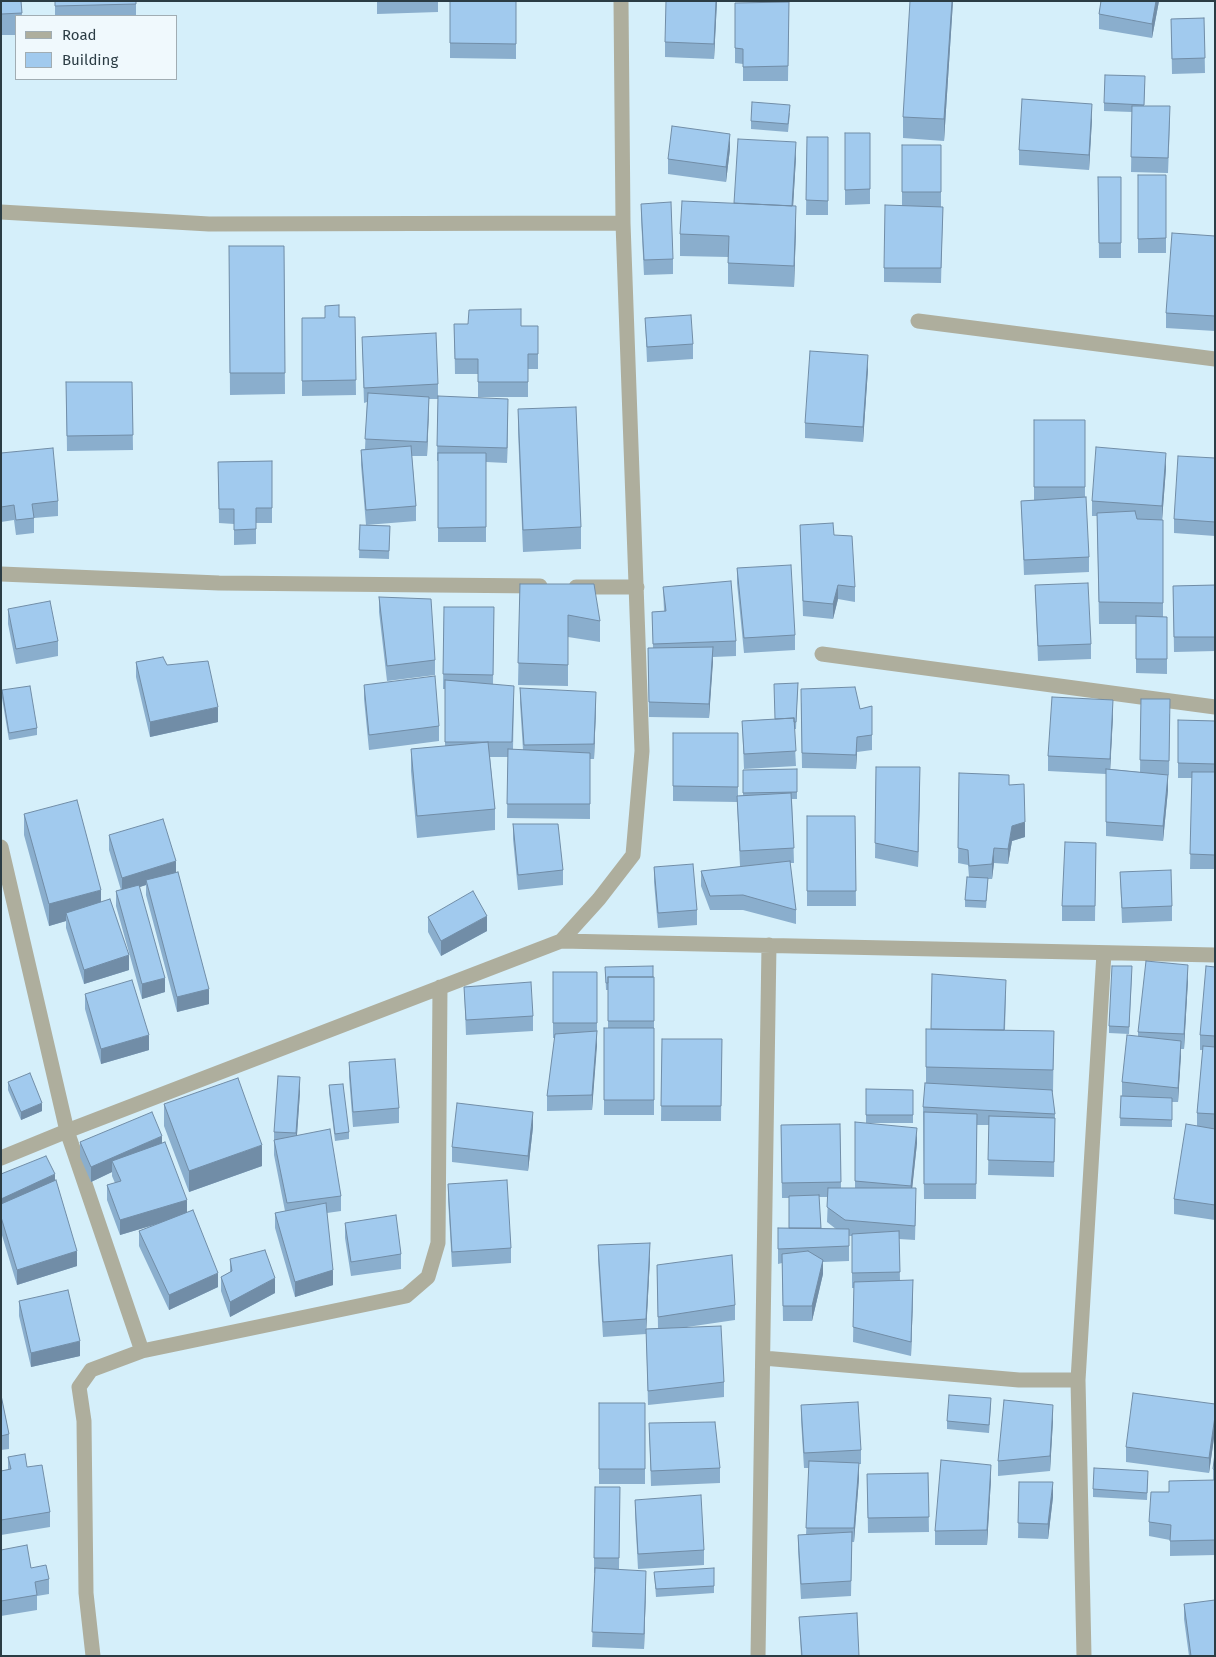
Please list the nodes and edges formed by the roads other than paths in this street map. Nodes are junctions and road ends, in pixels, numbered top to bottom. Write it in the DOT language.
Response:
graph roads {
  1 [pos="621,1"];
  2 [pos="1,212"];
  3 [pos="623,222"];
  4 [pos="918,321"];
  5 [pos="1215,359"];
  6 [pos="1,574"];
  7 [pos="637,587"];
  8 [pos="822,654"];
  9 [pos="1215,707"];
  10 [pos="1,847"];
  11 [pos="561,941"];
  12 [pos="769,945"];
  13 [pos="1104,953"];
  14 [pos="1215,955"];
  15 [pos="440,987"];
  16 [pos="67,1130"];
  17 [pos="1,1158"];
  18 [pos="142,1351"];
  19 [pos="762,1358"];
  20 [pos="1078,1380"];
  21 [pos="93,1656"];
  22 [pos="758,1656"];
  23 [pos="1084,1656"];
  1 -- 3 [label="street"];
  2 -- 3 [label="street"];
  3 -- 7 [label="street"];
  4 -- 5 [label="street"];
  6 -- 7 [label="street"];
  7 -- 11 [label="street"];
  8 -- 9 [label="street"];
  10 -- 16 [label="street"];
  11 -- 12 [label="street"];
  11 -- 15 [label="street"];
  12 -- 13 [label="street"];
  12 -- 19 [label="street"];
  13 -- 14 [label="street"];
  13 -- 20 [label="street"];
  15 -- 16 [label="street"];
  15 -- 18 [label="street"];
  16 -- 17 [label="street"];
  16 -- 18 [label="street"];
  18 -- 21 [label="street"];
  19 -- 20 [label="street"];
  19 -- 22 [label="street"];
  20 -- 23 [label="street"];
}
